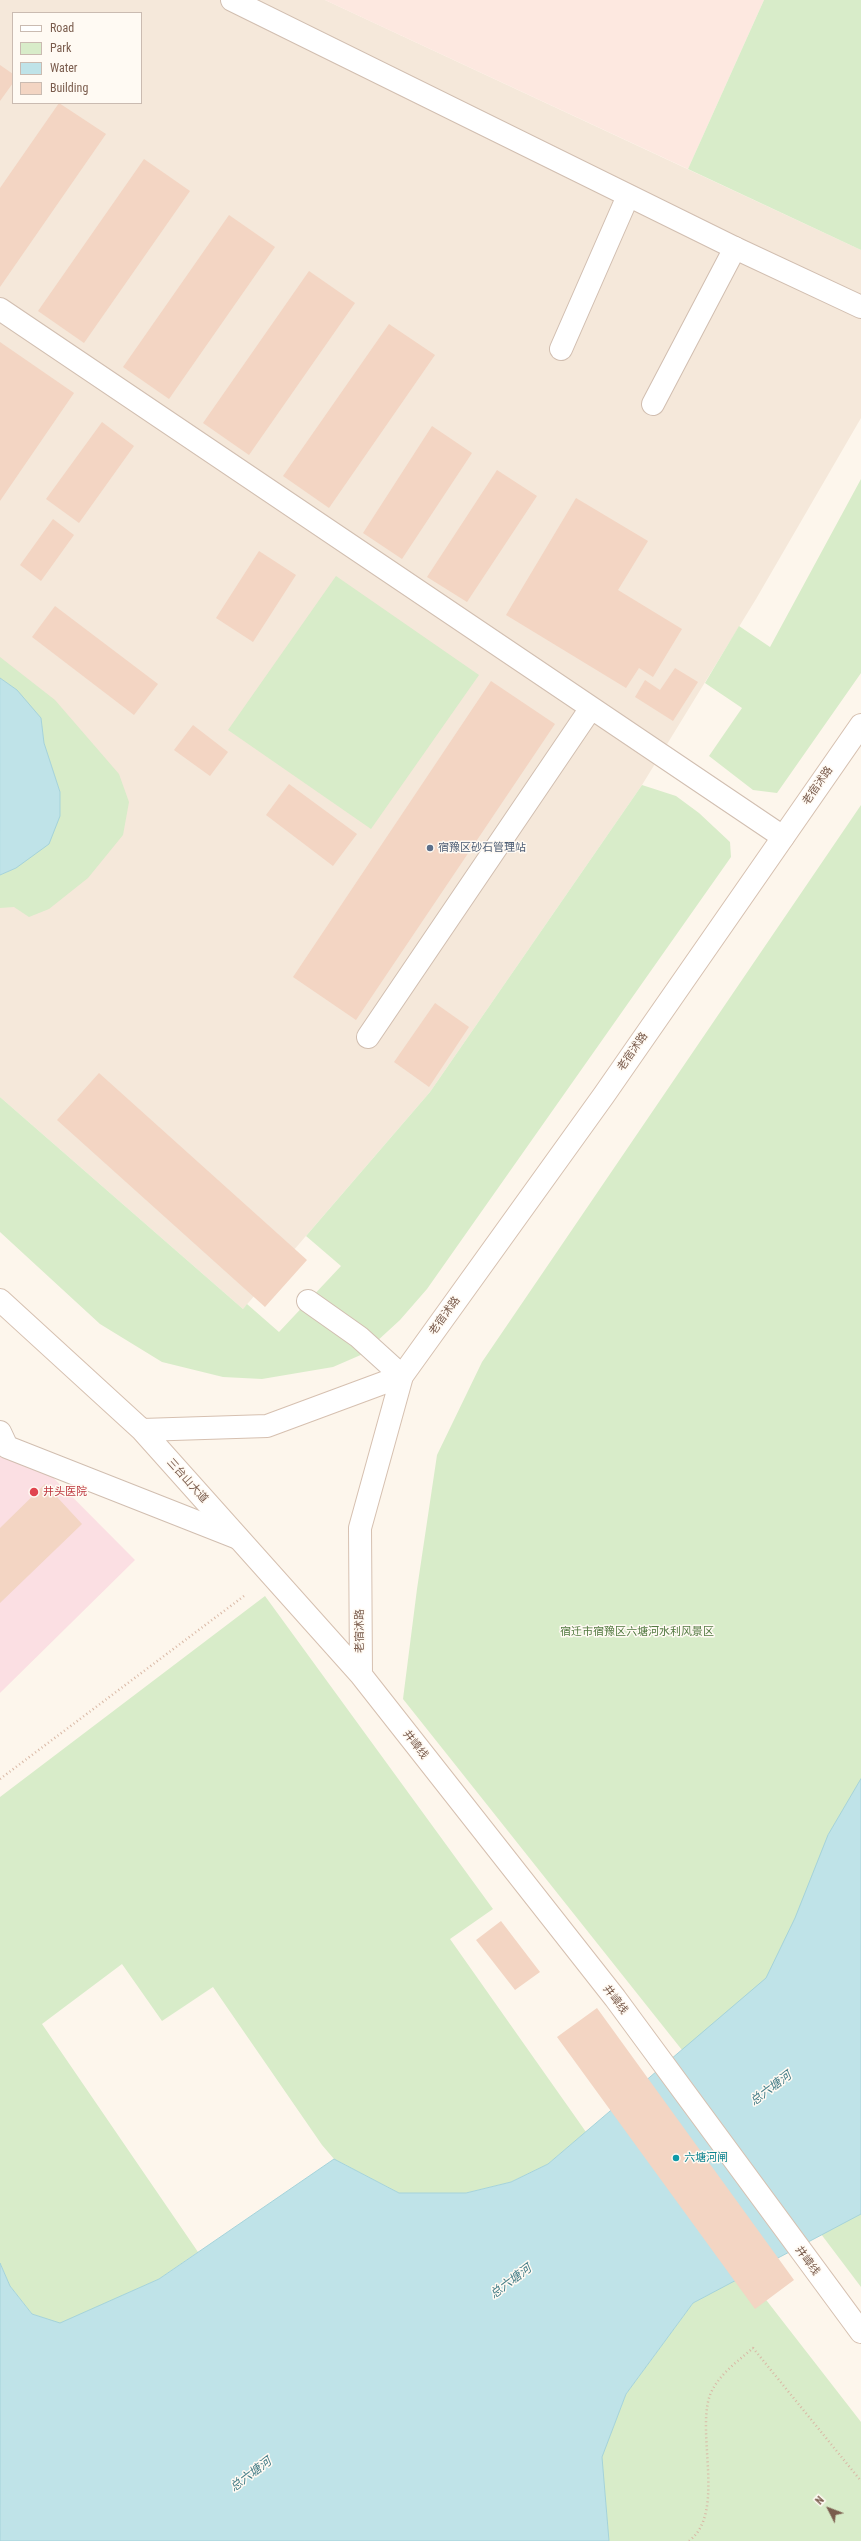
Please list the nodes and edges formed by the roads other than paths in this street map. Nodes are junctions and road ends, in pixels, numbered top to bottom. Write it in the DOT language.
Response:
graph roads {
  1 [pos="232,0"];
  2 [pos="628,196"];
  3 [pos="734,248"];
  4 [pos="861,307"];
  5 [pos="0,309"];
  6 [pos="560,349"];
  7 [pos="653,404"];
  8 [pos="591,708"];
  9 [pos="861,725"];
  10 [pos="783,837"];
  11 [pos="368,1037"];
  12 [pos="0,1300"];
  13 [pos="308,1301"];
  14 [pos="402,1376"];
  15 [pos="142,1430"];
  16 [pos="2,1444"];
  17 [pos="238,1538"];
  18 [pos="360,1675"];
  19 [pos="861,2332"];
  1 -- 2 [label="main road"];
  2 -- 3 [label="main road"];
  2 -- 6 [label="main road"];
  3 -- 4 [label="main road"];
  3 -- 7 [label="main road"];
  5 -- 8 [label="main road"];
  8 -- 10 [label="main road"];
  8 -- 11 [label="main road"];
  9 -- 10 [label="main road, 老宿沭路"];
  10 -- 14 [label="main road, 老宿沭路"];
  12 -- 15 [label="main road, 三台山大道"];
  13 -- 14 [label="main road"];
  14 -- 15 [label="main road"];
  14 -- 18 [label="main road, 老宿沭路"];
  15 -- 17 [label="main road, 三台山大道"];
  16 -- 17 [label="main road"];
  17 -- 18 [label="main road, 三台山大道"];
  18 -- 19 [label="main road, 井嶂线"];
}
